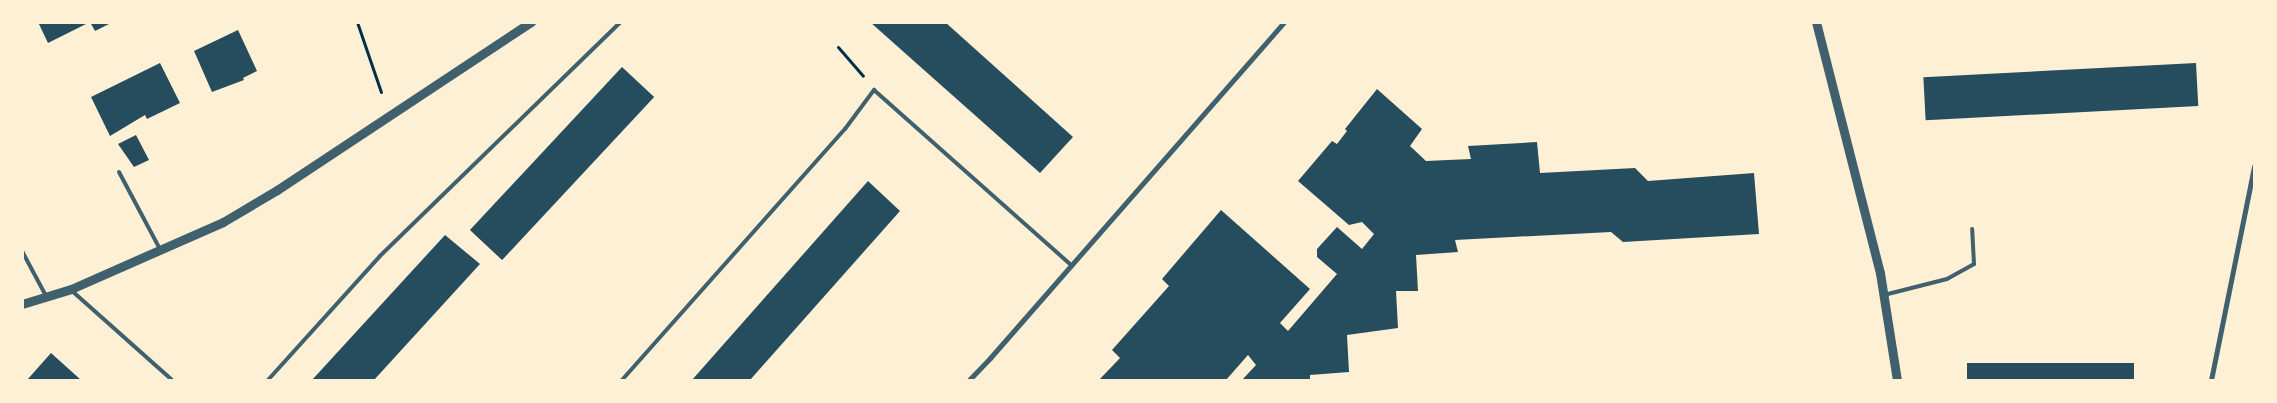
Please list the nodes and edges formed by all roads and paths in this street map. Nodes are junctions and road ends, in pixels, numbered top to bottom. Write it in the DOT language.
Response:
graph roads {
  1 [pos="357,22"];
  2 [pos="531,22"];
  3 [pos="621,22"];
  4 [pos="1284,22"];
  5 [pos="1816,22"];
  6 [pos="838,47"];
  7 [pos="874,90"];
  8 [pos="381,92"];
  9 [pos="2254,166"];
  10 [pos="119,172"];
  11 [pos="1972,229"];
  12 [pos="22,251"];
  13 [pos="161,251"];
  14 [pos="1072,266"];
  15 [pos="71,290"];
  16 [pos="1884,294"];
  17 [pos="47,298"];
  18 [pos="22,304"];
  19 [pos="990,358"];
  20 [pos="172,380"];
  21 [pos="268,380"];
  22 [pos="622,380"];
  23 [pos="971,380"];
  24 [pos="1897,380"];
  25 [pos="2211,380"];
  1 -- 8 [label="path"];
  2 -- 13 [label="street"];
  3 -- 21 [label="lane"];
  4 -- 14 [label="street"];
  5 -- 16 [label="street"];
  6 -- 7 [label="path"];
  7 -- 14 [label="lane"];
  7 -- 22 [label="lane"];
  9 -- 25 [label="street"];
  10 -- 13 [label="lane"];
  11 -- 16 [label="lane"];
  12 -- 17 [label="lane"];
  13 -- 15 [label="street"];
  14 -- 19 [label="street"];
  15 -- 17 [label="street"];
  15 -- 20 [label="lane"];
  16 -- 24 [label="street"];
  17 -- 18 [label="street"];
  19 -- 23 [label="street"];
}
